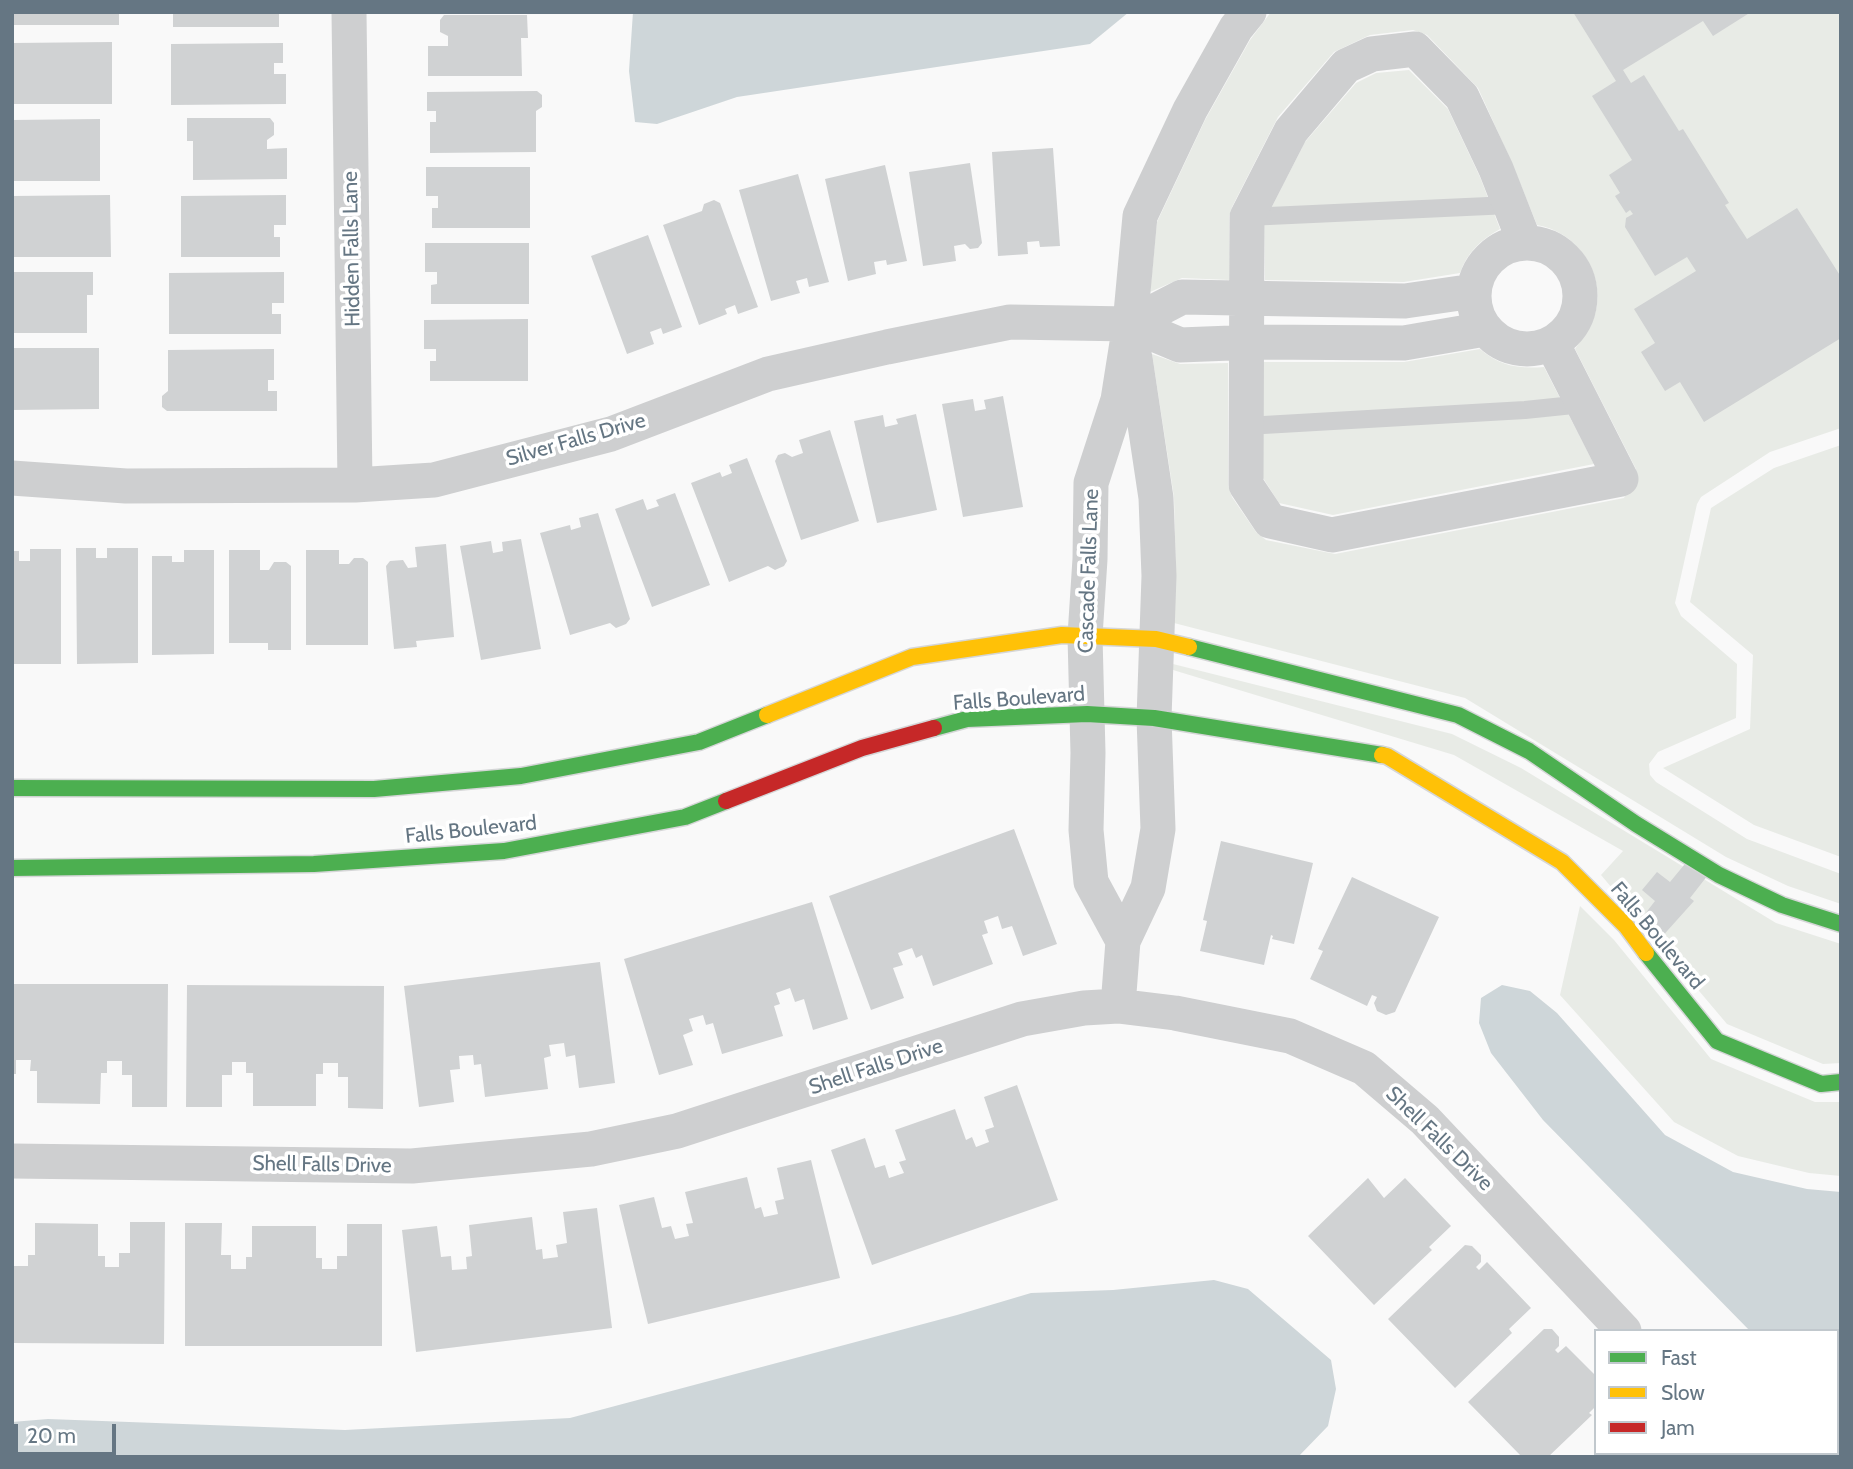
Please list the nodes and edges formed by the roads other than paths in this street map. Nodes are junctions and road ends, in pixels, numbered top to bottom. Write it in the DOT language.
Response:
graph roads {
  1 [pos="349,12"];
  2 [pos="1249,12"];
  3 [pos="1510,205"];
  4 [pos="1247,216"];
  5 [pos="1525,243"];
  6 [pos="1474,291"];
  7 [pos="1247,300"];
  8 [pos="1129,324"];
  9 [pos="1485,329"];
  10 [pos="1246,343"];
  11 [pos="1552,343"];
  12 [pos="1583,404"];
  13 [pos="1246,426"];
  14 [pos="12,478"];
  15 [pos="355,485"];
  16 [pos="1085,636"];
  17 [pos="1156,639"];
  18 [pos="1087,714"];
  19 [pos="1154,718"];
  20 [pos="12,788"];
  21 [pos="12,868"];
  22 [pos="1841,924"];
  23 [pos="1123,942"];
  24 [pos="1118,1006"];
  25 [pos="1841,1082"];
  26 [pos="12,1161"];
  27 [pos="1622,1329"];
  1 -- 15 [label="street, Hidden Falls Lane"];
  2 -- 8 [label="street, Cascade Falls Lane"];
  3 -- 4 [label="lane"];
  3 -- 4 [label="street"];
  3 -- 5 [label="street"];
  4 -- 7 [label="street"];
  5 -- 6 [label="street"];
  5 -- 11 [label="street"];
  6 -- 7 [label="street"];
  6 -- 9 [label="street"];
  7 -- 8 [label="street"];
  7 -- 10 [label="street"];
  8 -- 10 [label="street"];
  8 -- 15 [label="street, Silver Falls Drive"];
  8 -- 16 [label="street, Cascade Falls Lane"];
  8 -- 17 [label="street, Cascade Falls Lane"];
  9 -- 10 [label="street"];
  9 -- 11 [label="street"];
  10 -- 13 [label="street"];
  11 -- 12 [label="street"];
  12 -- 13 [label="lane"];
  12 -- 13 [label="street"];
  14 -- 15 [label="street, Silver Falls Drive"];
  16 -- 17 [label="street"];
  16 -- 18 [label="street, Cascade Falls Lane"];
  16 -- 20 [label="street"];
  17 -- 19 [label="street, Cascade Falls Lane"];
  17 -- 22 [label="street"];
  18 -- 19 [label="street, Falls Boulevard"];
  18 -- 21 [label="street, Falls Boulevard"];
  18 -- 23 [label="street, Cascade Falls Lane"];
  19 -- 23 [label="street, Cascade Falls Lane"];
  19 -- 25 [label="street, Falls Boulevard"];
  23 -- 24 [label="street, Cascade Falls Lane"];
  24 -- 26 [label="street, Shell Falls Drive"];
  24 -- 27 [label="street, Shell Falls Drive"];
}
